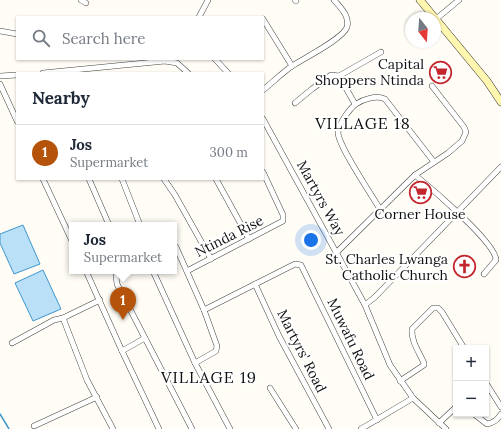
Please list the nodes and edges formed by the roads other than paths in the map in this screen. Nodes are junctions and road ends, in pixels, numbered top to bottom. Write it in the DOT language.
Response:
graph roads {
  1 [pos="208,0"];
  2 [pos="334,0"];
  3 [pos="420,0"];
  4 [pos="459,0"];
  5 [pos="429,12"];
  6 [pos="441,14"];
  7 [pos="200,16"];
  8 [pos="264,22"];
  9 [pos="441,26"];
  10 [pos="0,31"];
  11 [pos="16,34"];
  12 [pos="381,52"];
  13 [pos="216,60"];
  14 [pos="292,66"];
  15 [pos="59,72"];
  16 [pos="187,72"];
  17 [pos="227,72"];
  18 [pos="16,75"];
  19 [pos="0,76"];
  20 [pos="339,76"];
  21 [pos="0,84"];
  22 [pos="432,86"];
  23 [pos="264,89"];
  24 [pos="501,102"];
  25 [pos="295,103"];
  26 [pos="355,104"];
  27 [pos="16,119"];
  28 [pos="264,121"];
  29 [pos="434,162"];
  30 [pos="501,167"];
  31 [pos="264,174"];
  32 [pos="415,175"];
  33 [pos="43,180"];
  34 [pos="90,180"];
  35 [pos="122,180"];
  36 [pos="165,180"];
  37 [pos="217,180"];
  38 [pos="380,209"];
  39 [pos="458,212"];
  40 [pos="108,222"];
  41 [pos="139,222"];
  42 [pos="69,235"];
  43 [pos="248,239"];
  44 [pos="177,249"];
  45 [pos="337,252"];
  46 [pos="210,259"];
  47 [pos="187,271"];
  48 [pos="87,274"];
  49 [pos="116,274"];
  50 [pos="154,274"];
  51 [pos="484,274"];
  52 [pos="256,284"];
  53 [pos="100,300"];
  54 [pos="365,305"];
  55 [pos="204,310"];
  56 [pos="62,318"];
  57 [pos="145,338"];
  58 [pos="12,343"];
  59 [pos="462,345"];
  60 [pos="122,350"];
  61 [pos="196,363"];
  62 [pos="400,381"];
  63 [pos="270,388"];
  64 [pos="489,388"];
  65 [pos="97,397"];
  66 [pos="413,398"];
  67 [pos="501,407"];
  68 [pos="453,410"];
  69 [pos="501,414"];
  70 [pos="478,417"];
  71 [pos="378,420"];
  72 [pos="439,423"];
  73 [pos="34,426"];
  74 [pos="113,429"];
  75 [pos="159,429"];
  76 [pos="192,429"];
  77 [pos="230,429"];
  78 [pos="296,429"];
  79 [pos="329,429"];
  80 [pos="361,429"];
  81 [pos="446,429"];
  1 -- 7 [label="street"];
  2 -- 14 [label="street"];
  3 -- 5 [label="main road"];
  4 -- 6 [label="street"];
  8 -- 14 [label="street"];
  9 -- 24 [label="main road"];
  10 -- 11 [label="street"];
  12 -- 20 [label="street"];
  13 -- 17 [label="street"];
  14 -- 23 [label="street"];
  15 -- 16 [label="street"];
  18 -- 19 [label="street"];
  20 -- 25 [label="street"];
  20 -- 26 [label="street"];
  21 -- 27 [label="street"];
  22 -- 29 [label="street"];
  26 -- 29 [label="street"];
  26 -- 38 [label="street"];
  28 -- 45 [label="street, Martyrs Way"];
  29 -- 32 [label="street"];
  30 -- 39 [label="street"];
  31 -- 43 [label="street, Ntinda Rise"];
  32 -- 38 [label="street"];
  32 -- 39 [label="street"];
  33 -- 42 [label="street"];
  34 -- 40 [label="street"];
  35 -- 41 [label="street"];
  36 -- 46 [label="street"];
  37 -- 43 [label="street"];
  38 -- 45 [label="street"];
  39 -- 51 [label="street"];
  39 -- 54 [label="street"];
  43 -- 46 [label="street, Ntinda Rise"];
  44 -- 47 [label="street"];
  45 -- 54 [label="street, Martyrs Way"];
  46 -- 47 [label="street, Ntinda Rise"];
  47 -- 55 [label="street"];
  48 -- 53 [label="street"];
  49 -- 57 [label="street"];
  50 -- 61 [label="street"];
  52 -- 55 [label="street"];
  52 -- 71 [label="street, Muwafu Road"];
  52 -- 79 [label="street, Martyrs' Road"];
  53 -- 56 [label="street"];
  53 -- 60 [label="street"];
  54 -- 62 [label="street, Martyrs Way"];
  55 -- 61 [label="street"];
  56 -- 58 [label="street"];
  56 -- 65 [label="street"];
  57 -- 60 [label="street"];
  57 -- 76 [label="street"];
  59 -- 62 [label="street"];
  60 -- 75 [label="street"];
  61 -- 77 [label="street"];
  62 -- 66 [label="street, Martyrs Way"];
  63 -- 78 [label="street"];
  64 -- 67 [label="street"];
  65 -- 73 [label="street"];
  65 -- 74 [label="street"];
  66 -- 71 [label="street"];
  66 -- 72 [label="street, Martyrs Way"];
  68 -- 72 [label="street"];
  69 -- 70 [label="street"];
  71 -- 80 [label="street"];
  72 -- 81 [label="street, Martyrs Way"];
}
